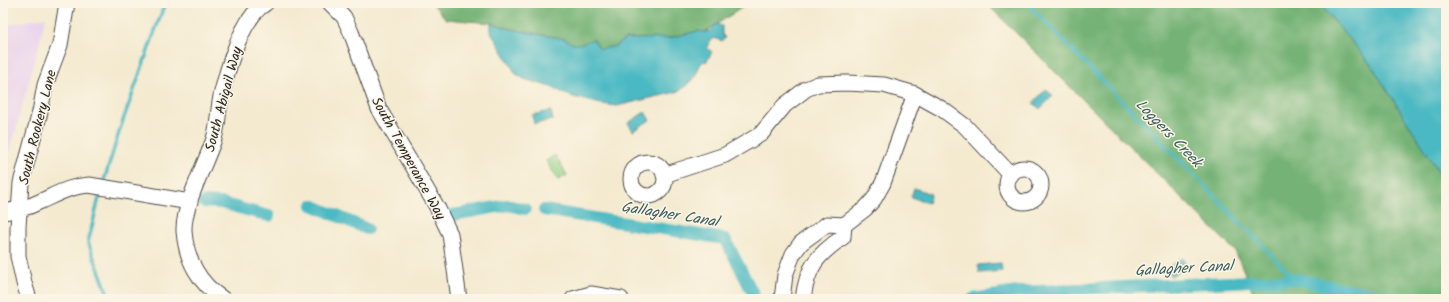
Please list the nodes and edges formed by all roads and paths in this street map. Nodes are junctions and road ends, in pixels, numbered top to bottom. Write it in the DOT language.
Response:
graph roads {
  1 [pos="67,3"];
  2 [pos="266,3"];
  3 [pos="330,3"];
  4 [pos="915,94"];
  5 [pos="664,175"];
  6 [pos="1011,175"];
  7 [pos="190,202"];
  8 [pos="19,210"];
  9 [pos="3,212"];
  10 [pos="844,225"];
  11 [pos="29,299"];
  12 [pos="223,299"];
  13 [pos="459,299"];
  14 [pos="573,299"];
  15 [pos="621,299"];
  16 [pos="782,299"];
  17 [pos="803,299"];
  1 -- 8 [label="street, South Rookery Lane"];
  2 -- 7 [label="street, South Abigail Way"];
  3 -- 13 [label="street, South Temperance Way"];
  4 -- 5 [label="street"];
  4 -- 6 [label="street"];
  4 -- 10 [label="street"];
  7 -- 8 [label="street"];
  7 -- 12 [label="street, South Abigail Way"];
  8 -- 9 [label="street"];
  8 -- 11 [label="street, South Rookery Lane"];
  10 -- 16 [label="street"];
  10 -- 17 [label="street"];
  14 -- 15 [label="street"];
}
